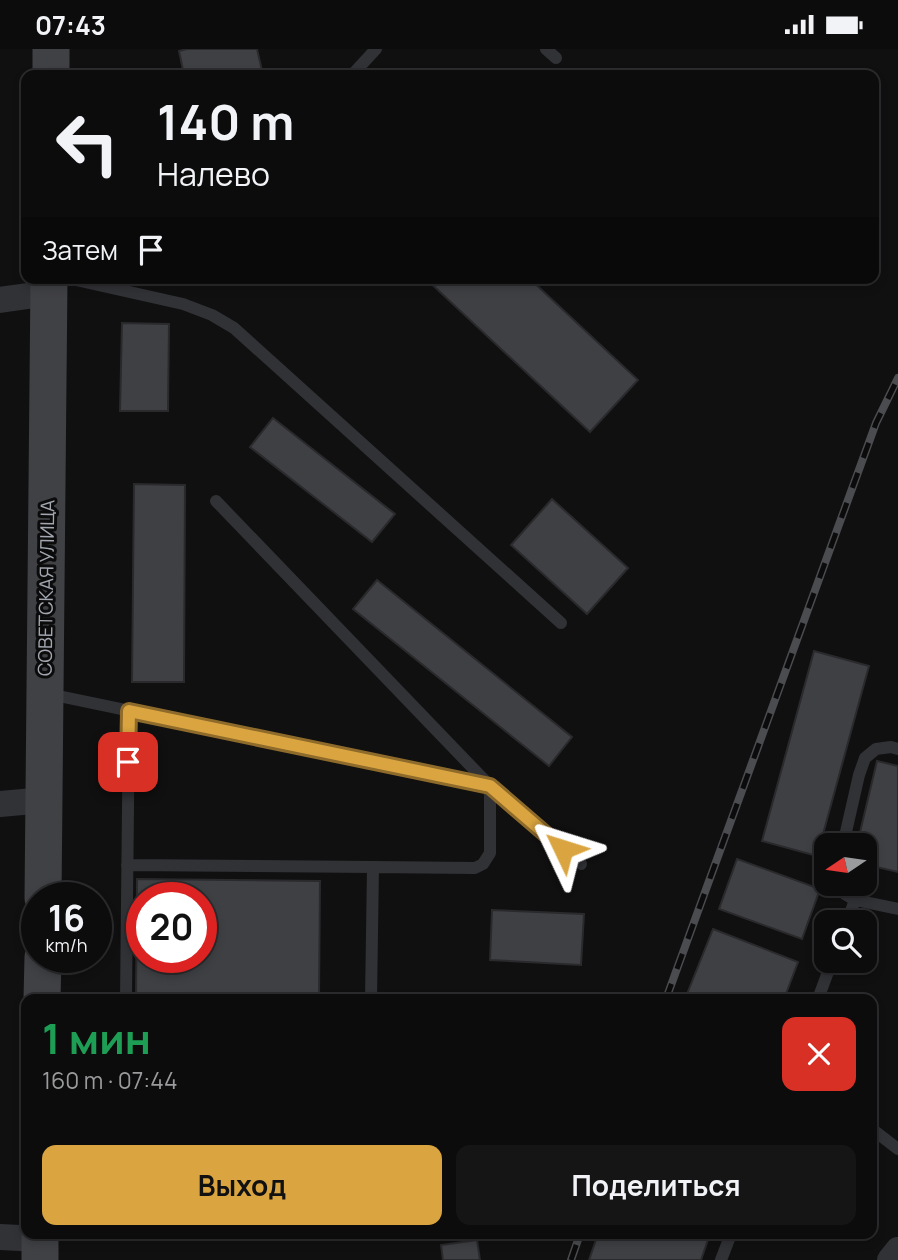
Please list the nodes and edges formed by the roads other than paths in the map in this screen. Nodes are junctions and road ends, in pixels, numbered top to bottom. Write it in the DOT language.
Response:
graph roads {
  1 [pos="51,49"];
  2 [pos="376,49"];
  3 [pos="51,70"];
  4 [pos="357,70"];
  5 [pos="52,284"];
  6 [pos="55,284"];
  7 [pos="61,284"];
  8 [pos="0,300"];
  9 [pos="216,501"];
  10 [pos="561,623"];
  11 [pos="45,693"];
  12 [pos="129,711"];
  13 [pos="898,748"];
  14 [pos="490,786"];
  15 [pos="44,800"];
  16 [pos="0,804"];
  17 [pos="846,833"];
  18 [pos="581,864"];
  19 [pos="127,865"];
  20 [pos="373,867"];
  21 [pos="43,882"];
  22 [pos="848,896"];
  23 [pos="855,900"];
  24 [pos="898,909"];
  25 [pos="851,910"];
  26 [pos="43,973"];
  27 [pos="828,973"];
  28 [pos="43,994"];
  29 [pos="126,994"];
  30 [pos="371,994"];
  31 [pos="820,994"];
  32 [pos="877,1133"];
  33 [pos="898,1149"];
  34 [pos="0,1237"];
  35 [pos="729,1239"];
  36 [pos="40,1244"];
  37 [pos="898,1250"];
  38 [pos="721,1260"];
  39 [pos="890,1260"];
  1 -- 3 [label="main road"];
  2 -- 4 [label="lane"];
  5 -- 8 [label="street"];
  6 -- 11 [label="main road, СОВЕТСКАЯ УЛИЦА"];
  7 -- 10 [label="lane"];
  9 -- 14 [label="lane"];
  11 -- 12 [label="lane"];
  11 -- 15 [label="main road, СОВЕТСКАЯ УЛИЦА"];
  12 -- 14 [label="lane"];
  12 -- 19 [label="lane"];
  13 -- 17 [label="lane"];
  14 -- 18 [label="lane"];
  14 -- 20 [label="lane"];
  15 -- 16 [label="street"];
  15 -- 21 [label="main road, СОВЕТСКАЯ УЛИЦА"];
  19 -- 20 [label="lane"];
  19 -- 29 [label="lane"];
  20 -- 30 [label="lane"];
  22 -- 23 [label="lane"];
  23 -- 24 [label="lane"];
  23 -- 25 [label="lane"];
  26 -- 28 [label="main road"];
  27 -- 31 [label="lane"];
  32 -- 33 [label="lane"];
  34 -- 36 [label="street"];
  35 -- 38 [label="lane"];
  37 -- 39 [label="street"];
}
